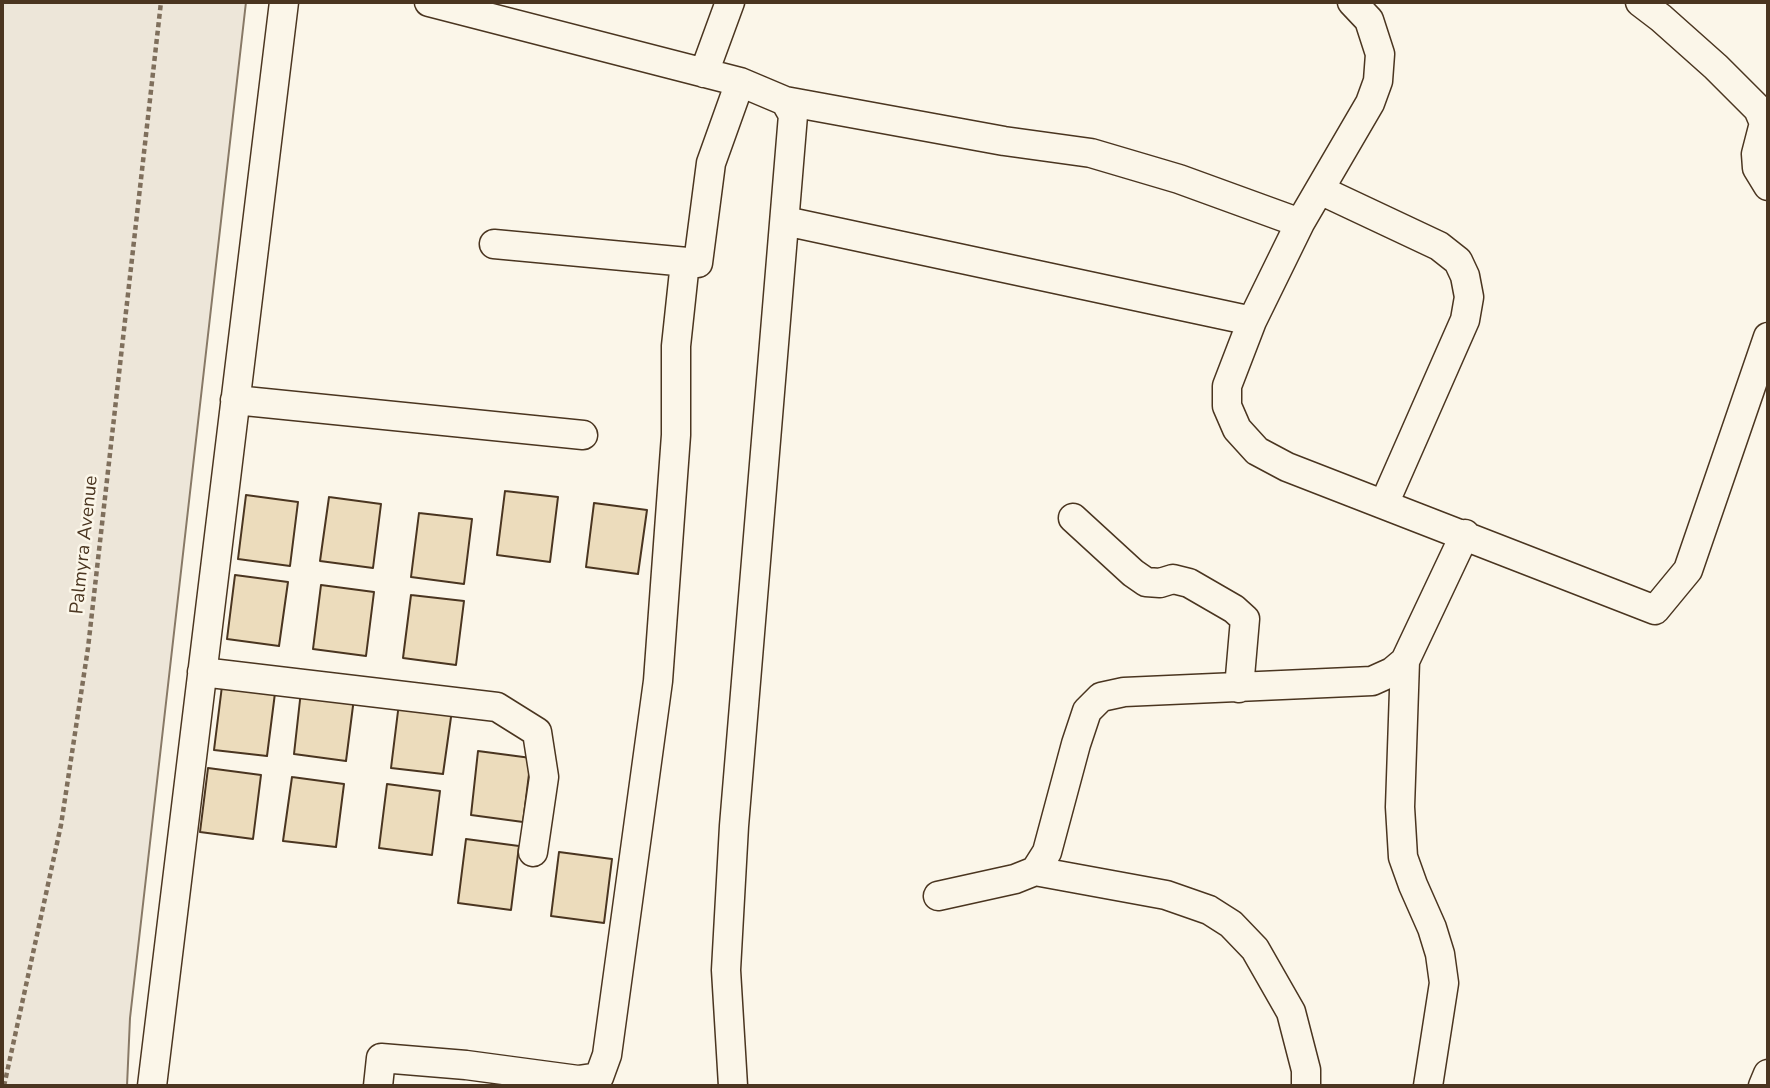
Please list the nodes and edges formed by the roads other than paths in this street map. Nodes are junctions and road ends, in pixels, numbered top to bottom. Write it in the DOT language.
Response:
graph roads {
  1 [pos="284,2"];
  2 [pos="429,2"];
  3 [pos="730,2"];
  4 [pos="1352,2"];
  5 [pos="1640,2"];
  6 [pos="704,73"];
  7 [pos="740,82"];
  8 [pos="785,101"];
  9 [pos="1768,186"];
  10 [pos="1320,190"];
  11 [pos="785,221"];
  12 [pos="1300,223"];
  13 [pos="494,244"];
  14 [pos="685,262"];
  15 [pos="1252,321"];
  16 [pos="1768,337"];
  17 [pos="235,400"];
  18 [pos="583,435"];
  19 [pos="1384,504"];
  20 [pos="1073,518"];
  21 [pos="1465,534"];
  22 [pos="1405,661"];
  23 [pos="202,672"];
  24 [pos="1239,688"];
  25 [pos="533,852"];
  26 [pos="1035,871"];
  27 [pos="938,896"];
  28 [pos="1768,1074"];
  29 [pos="152,1086"];
  30 [pos="378,1086"];
  31 [pos="733,1086"];
  32 [pos="1306,1086"];
  33 [pos="1427,1086"];
  34 [pos="1763,1086"];
  1 -- 17 [label="street"];
  2 -- 6 [label="street"];
  3 -- 6 [label="street"];
  4 -- 10 [label="street"];
  5 -- 9 [label="street"];
  6 -- 7 [label="street"];
  7 -- 8 [label="street"];
  7 -- 14 [label="street"];
  8 -- 11 [label="street"];
  8 -- 12 [label="street"];
  10 -- 12 [label="street"];
  10 -- 19 [label="street"];
  11 -- 15 [label="street"];
  11 -- 31 [label="street"];
  12 -- 15 [label="street"];
  13 -- 14 [label="street"];
  14 -- 30 [label="street"];
  15 -- 19 [label="street"];
  16 -- 21 [label="street"];
  17 -- 18 [label="street"];
  17 -- 23 [label="street"];
  19 -- 21 [label="street"];
  20 -- 24 [label="street"];
  21 -- 22 [label="street"];
  22 -- 24 [label="street"];
  22 -- 33 [label="street"];
  23 -- 25 [label="street"];
  23 -- 29 [label="street"];
  24 -- 26 [label="street"];
  26 -- 27 [label="street"];
  26 -- 32 [label="street"];
  28 -- 34 [label="street"];
}
